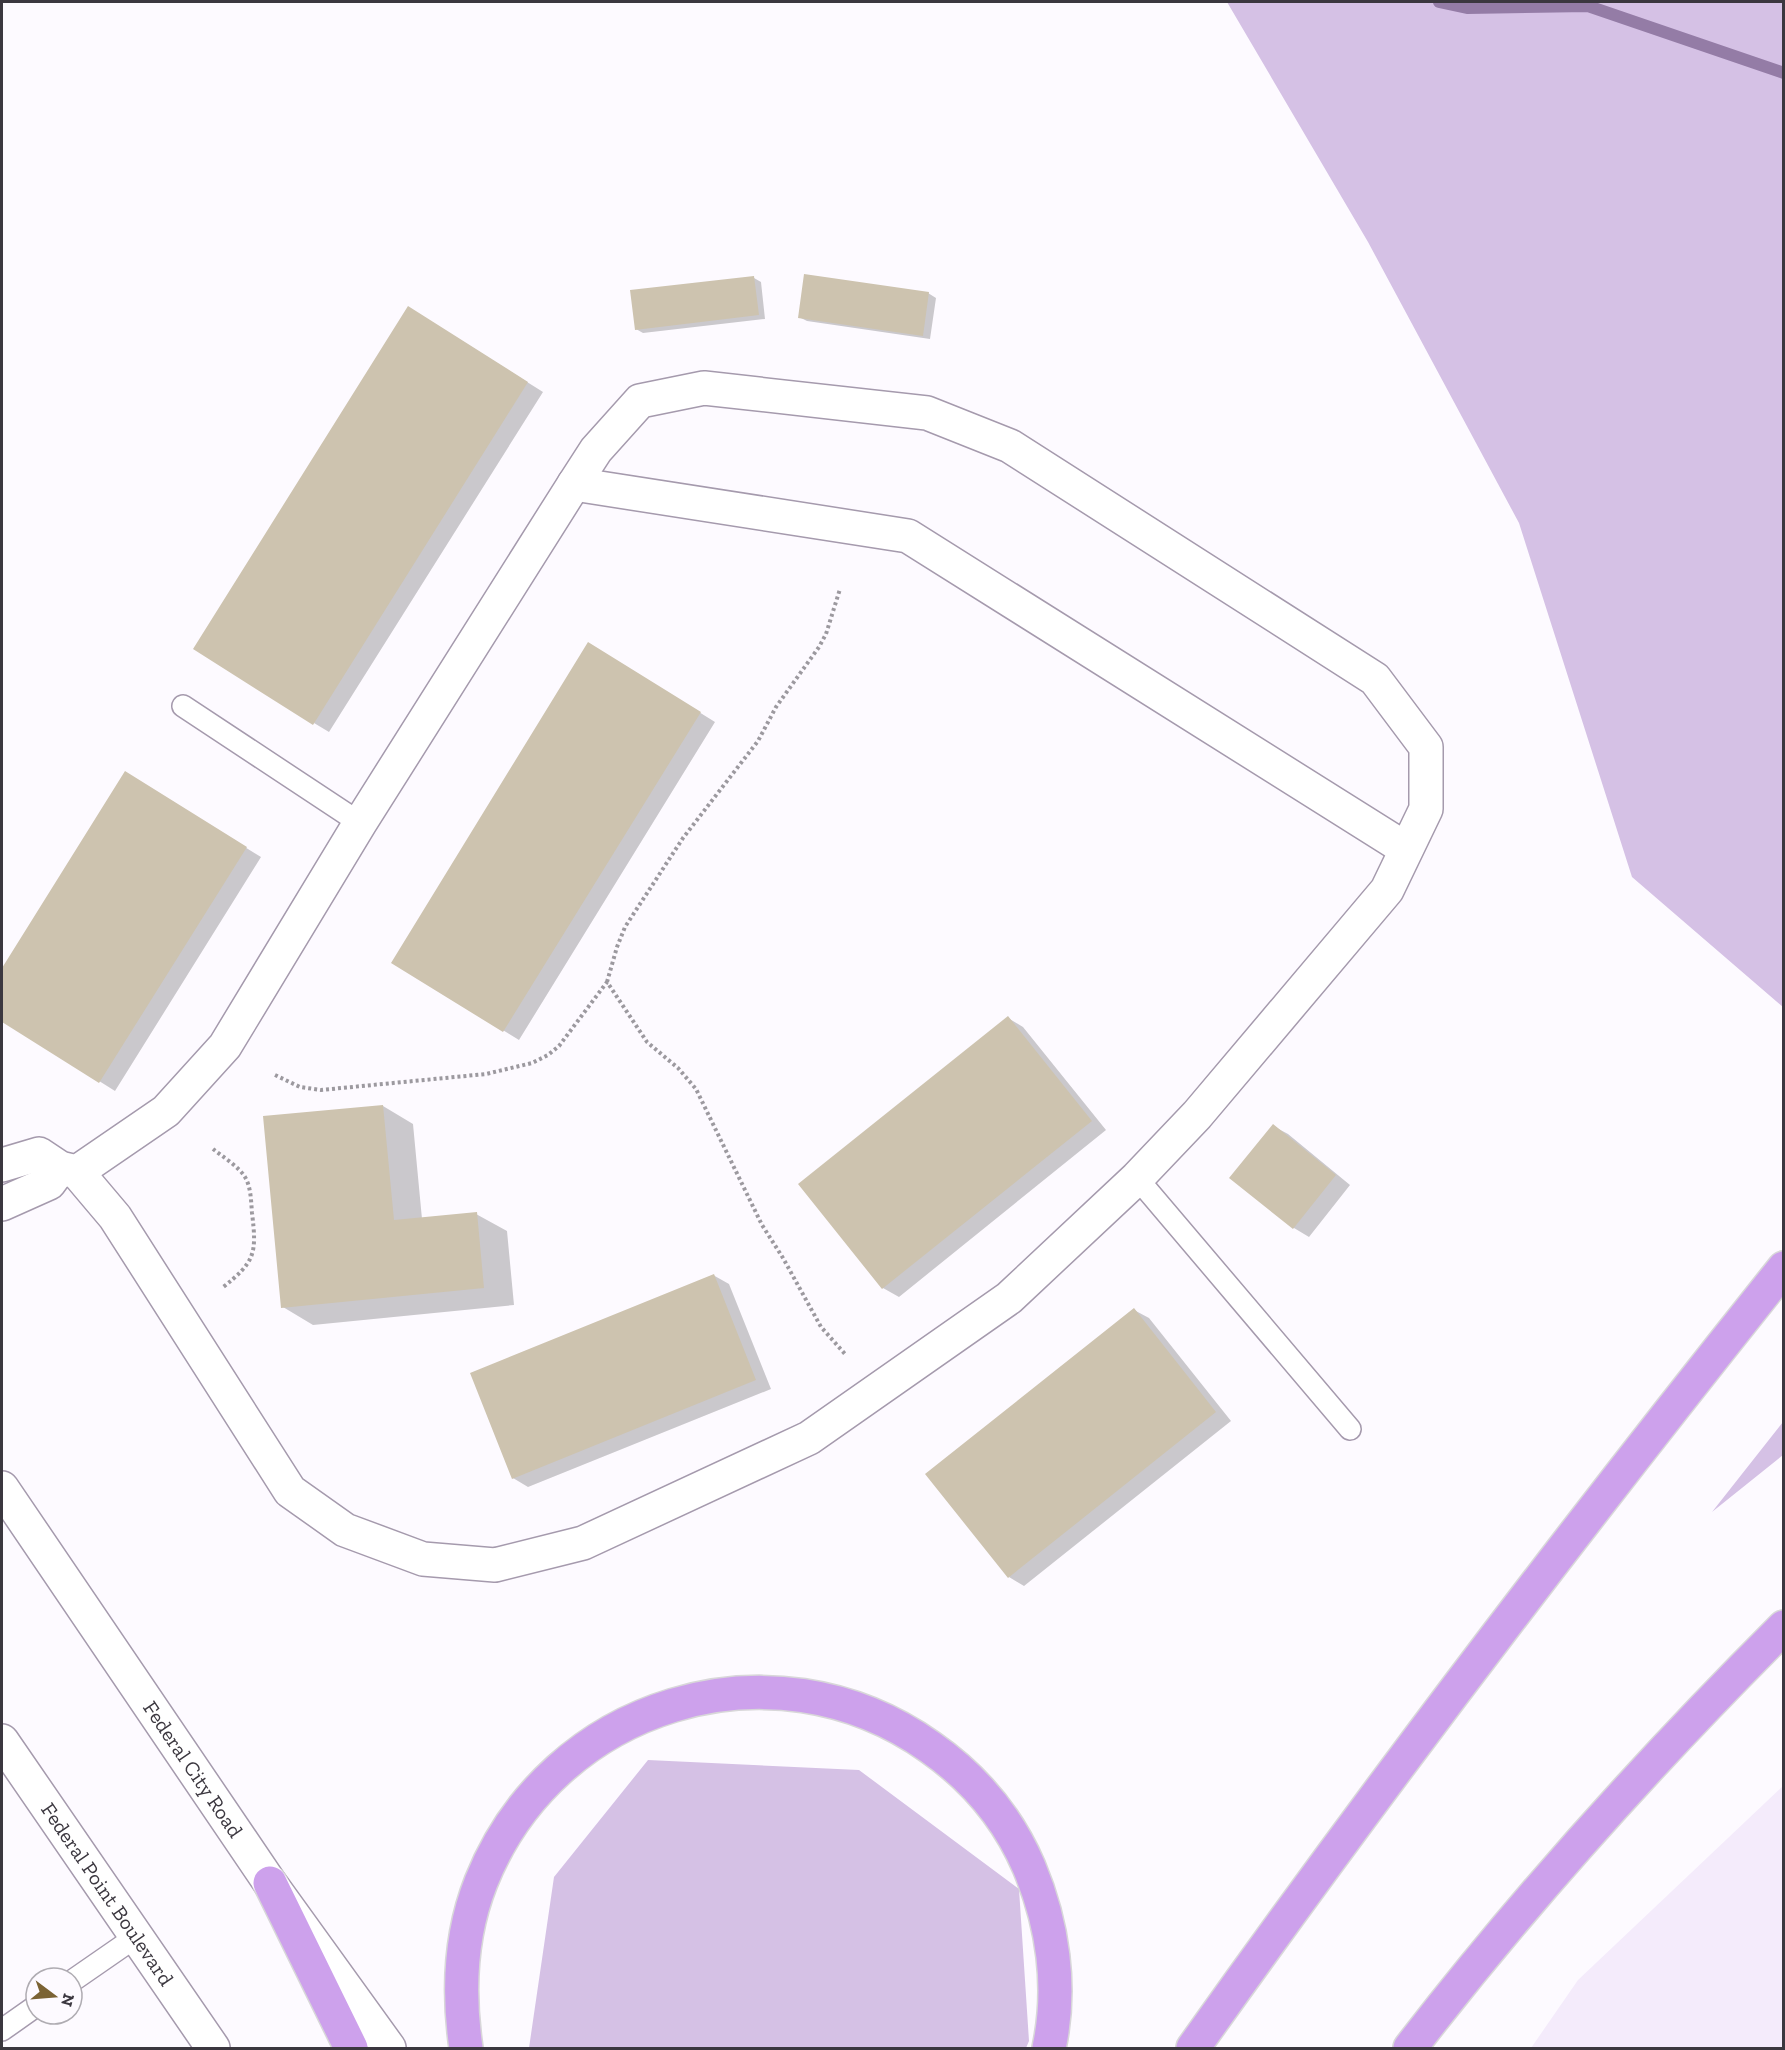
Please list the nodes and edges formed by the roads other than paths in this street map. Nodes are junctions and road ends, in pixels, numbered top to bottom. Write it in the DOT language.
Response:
graph roads {
  1 [pos="574,484"];
  2 [pos="183,706"];
  3 [pos="360,823"];
  4 [pos="1406,849"];
  5 [pos="2,1165"];
  6 [pos="68,1170"];
  7 [pos="1137,1178"];
  8 [pos="2,1203"];
  9 [pos="1784,1268"];
  10 [pos="1350,1429"];
  11 [pos="2,1488"];
  12 [pos="1784,1627"];
  13 [pos="2,1741"];
  14 [pos="270,1883"];
  15 [pos="137,1936"];
  16 [pos="84,1973"];
  17 [pos="24,2014"];
  18 [pos="2,2030"];
  19 [pos="213,2049"];
  20 [pos="351,2049"];
  21 [pos="389,2049"];
  22 [pos="466,2049"];
  23 [pos="1049,2049"];
  24 [pos="1193,2049"];
  25 [pos="1410,2049"];
  1 -- 3 [label="street"];
  1 -- 4 [label="street"];
  1 -- 4 [label="street"];
  2 -- 3 [label="lane"];
  3 -- 6 [label="street"];
  4 -- 7 [label="street"];
  5 -- 6 [label="street"];
  6 -- 7 [label="street"];
  6 -- 8 [label="street"];
  7 -- 10 [label="lane"];
  9 -- 24 [label="highway"];
  11 -- 14 [label="street, Federal City Road"];
  12 -- 25 [label="highway"];
  13 -- 15 [label="street, Federal Point Boulevard"];
  14 -- 20 [label="highway"];
  14 -- 21 [label="street, Federal City Road"];
  15 -- 16 [label="lane"];
  15 -- 19 [label="street, Federal Point Boulevard"];
  17 -- 18 [label="lane"];
  22 -- 23 [label="highway"];
}
